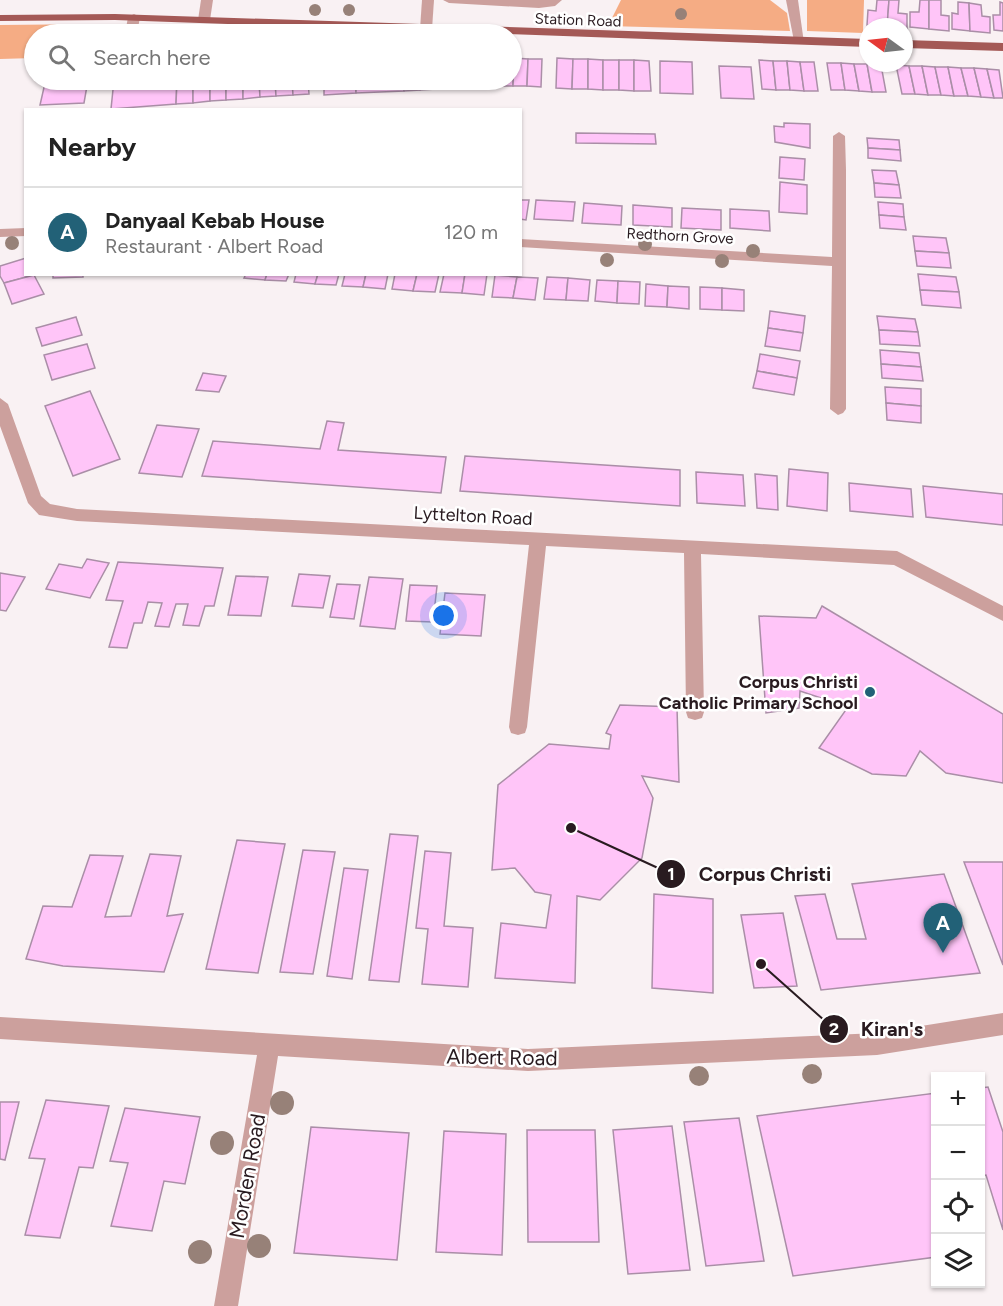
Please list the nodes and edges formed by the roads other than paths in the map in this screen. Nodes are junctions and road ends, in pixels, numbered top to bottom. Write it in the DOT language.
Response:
graph roads {
  1 [pos="207,0"];
  2 [pos="428,0"];
  3 [pos="449,0"];
  4 [pos="556,0"];
  5 [pos="792,0"];
  6 [pos="134,17"];
  7 [pos="0,18"];
  8 [pos="204,20"];
  9 [pos="133,24"];
  10 [pos="313,24"];
  11 [pos="426,24"];
  12 [pos="522,32"];
  13 [pos="800,41"];
  14 [pos="859,43"];
  15 [pos="913,44"];
  16 [pos="1003,47"];
  17 [pos="839,136"];
  18 [pos="24,232"];
  19 [pos="0,233"];
  20 [pos="522,243"];
  21 [pos="838,262"];
  22 [pos="0,404"];
  23 [pos="838,409"];
  24 [pos="538,538"];
  25 [pos="692,547"];
  26 [pos="1003,614"];
  27 [pos="695,712"];
  28 [pos="518,727"];
  29 [pos="1003,1024"];
  30 [pos="0,1028"];
  31 [pos="269,1046"];
  32 [pos="226,1306"];
  1 -- 8 [label="street"];
  2 -- 11 [label="street"];
  3 -- 4 [label="street"];
  5 -- 13 [label="street"];
  6 -- 7 [label="main road, Station Road"];
  6 -- 8 [label="main road, Station Road"];
  6 -- 9 [label="street"];
  8 -- 10 [label="main road, Station Road"];
  12 -- 13 [label="main road, Station Road"];
  13 -- 14 [label="main road, Station Road"];
  15 -- 16 [label="main road"];
  17 -- 21 [label="street"];
  18 -- 19 [label="street"];
  20 -- 21 [label="street, Redthorn Grove"];
  21 -- 23 [label="street"];
  22 -- 24 [label="street, Lyttelton Road"];
  24 -- 25 [label="street, Lyttelton Road"];
  24 -- 28 [label="street"];
  25 -- 26 [label="street, Lyttelton Road"];
  25 -- 27 [label="street"];
  29 -- 31 [label="street, Albert Road"];
  30 -- 31 [label="street, Albert Road"];
  31 -- 32 [label="street, Morden Road"];
}
